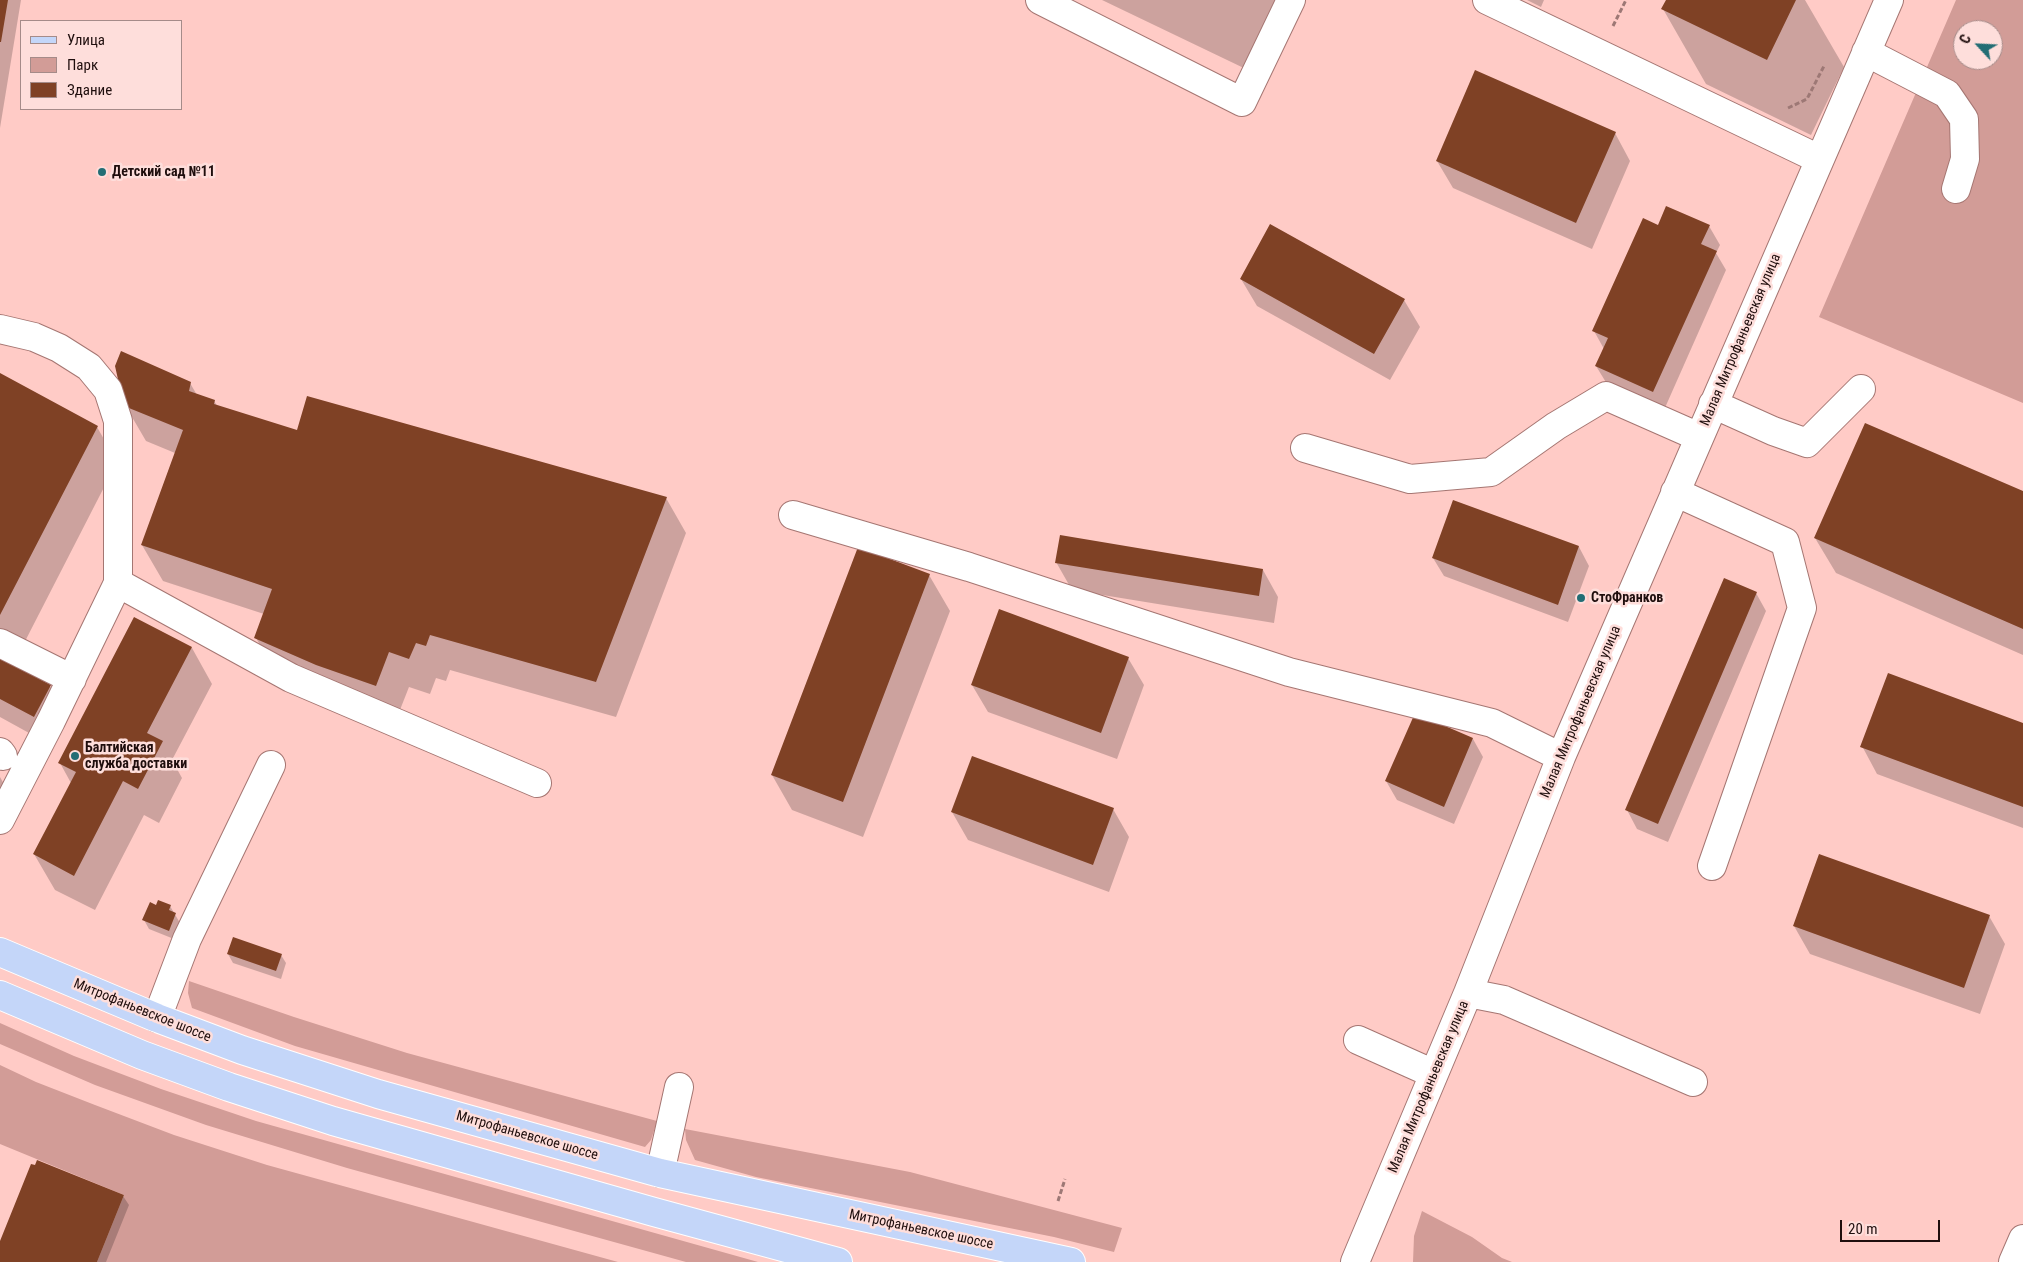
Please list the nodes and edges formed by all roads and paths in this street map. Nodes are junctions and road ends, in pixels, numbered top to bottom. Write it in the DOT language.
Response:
graph roads {
  1 [pos="1040,0"];
  2 [pos="1291,0"];
  3 [pos="1487,0"];
  4 [pos="1889,0"];
  5 [pos="1866,52"];
  6 [pos="1827,59"];
  7 [pos="1782,108"];
  8 [pos="1819,159"];
  9 [pos="1956,189"];
  10 [pos="0,329"];
  11 [pos="1861,389"];
  12 [pos="1713,404"];
  13 [pos="1699,437"];
  14 [pos="1305,448"];
  15 [pos="1675,492"];
  16 [pos="793,515"];
  17 [pos="118,583"];
  18 [pos="0,643"];
  19 [pos="72,679"];
  20 [pos="1561,756"];
  21 [pos="271,765"];
  22 [pos="537,783"];
  23 [pos="0,820"];
  24 [pos="1712,866"];
  25 [pos="0,952"];
  26 [pos="1468,993"];
  27 [pos="0,995"];
  28 [pos="157,1018"];
  29 [pos="1358,1040"];
  30 [pos="1434,1074"];
  31 [pos="1693,1082"];
  32 [pos="679,1087"];
  33 [pos="660,1173"];
  34 [pos="1065,1179"];
  35 [pos="1058,1201"];
  36 [pos="2023,1239"];
  37 [pos="838,1262"];
  38 [pos="1071,1262"];
  39 [pos="1355,1262"];
  40 [pos="2013,1262"];
  1 -- 2 [label="street"];
  3 -- 8 [label="street"];
  4 -- 5 [label="street, Малая Митрофаньевская улица"];
  5 -- 8 [label="street, Малая Митрофаньевская улица"];
  5 -- 9 [label="street"];
  6 -- 7 [label="path"];
  8 -- 12 [label="street, Малая Митрофаньевская улица"];
  10 -- 17 [label="street"];
  11 -- 12 [label="street"];
  12 -- 13 [label="street, Малая Митрофаньевская улица"];
  13 -- 14 [label="street"];
  13 -- 15 [label="street, Малая Митрофаньевская улица"];
  15 -- 20 [label="street, Малая Митрофаньевская улица"];
  15 -- 24 [label="street"];
  16 -- 20 [label="street"];
  17 -- 19 [label="street"];
  17 -- 22 [label="street"];
  18 -- 19 [label="street"];
  19 -- 23 [label="street"];
  20 -- 26 [label="street, Малая Митрофаньевская улица"];
  21 -- 28 [label="street"];
  25 -- 28 [label="main road, Митрофаньевское шоссе"];
  26 -- 30 [label="street, Малая Митрофаньевская улица"];
  26 -- 31 [label="street"];
  27 -- 37 [label="main road"];
  28 -- 33 [label="main road, Митрофаньевское шоссе"];
  29 -- 30 [label="street"];
  30 -- 39 [label="street, Малая Митрофаньевская улица"];
  32 -- 33 [label="street"];
  33 -- 38 [label="main road, Митрофаньевское шоссе"];
  34 -- 35 [label="path"];
  36 -- 40 [label="street"];
}
